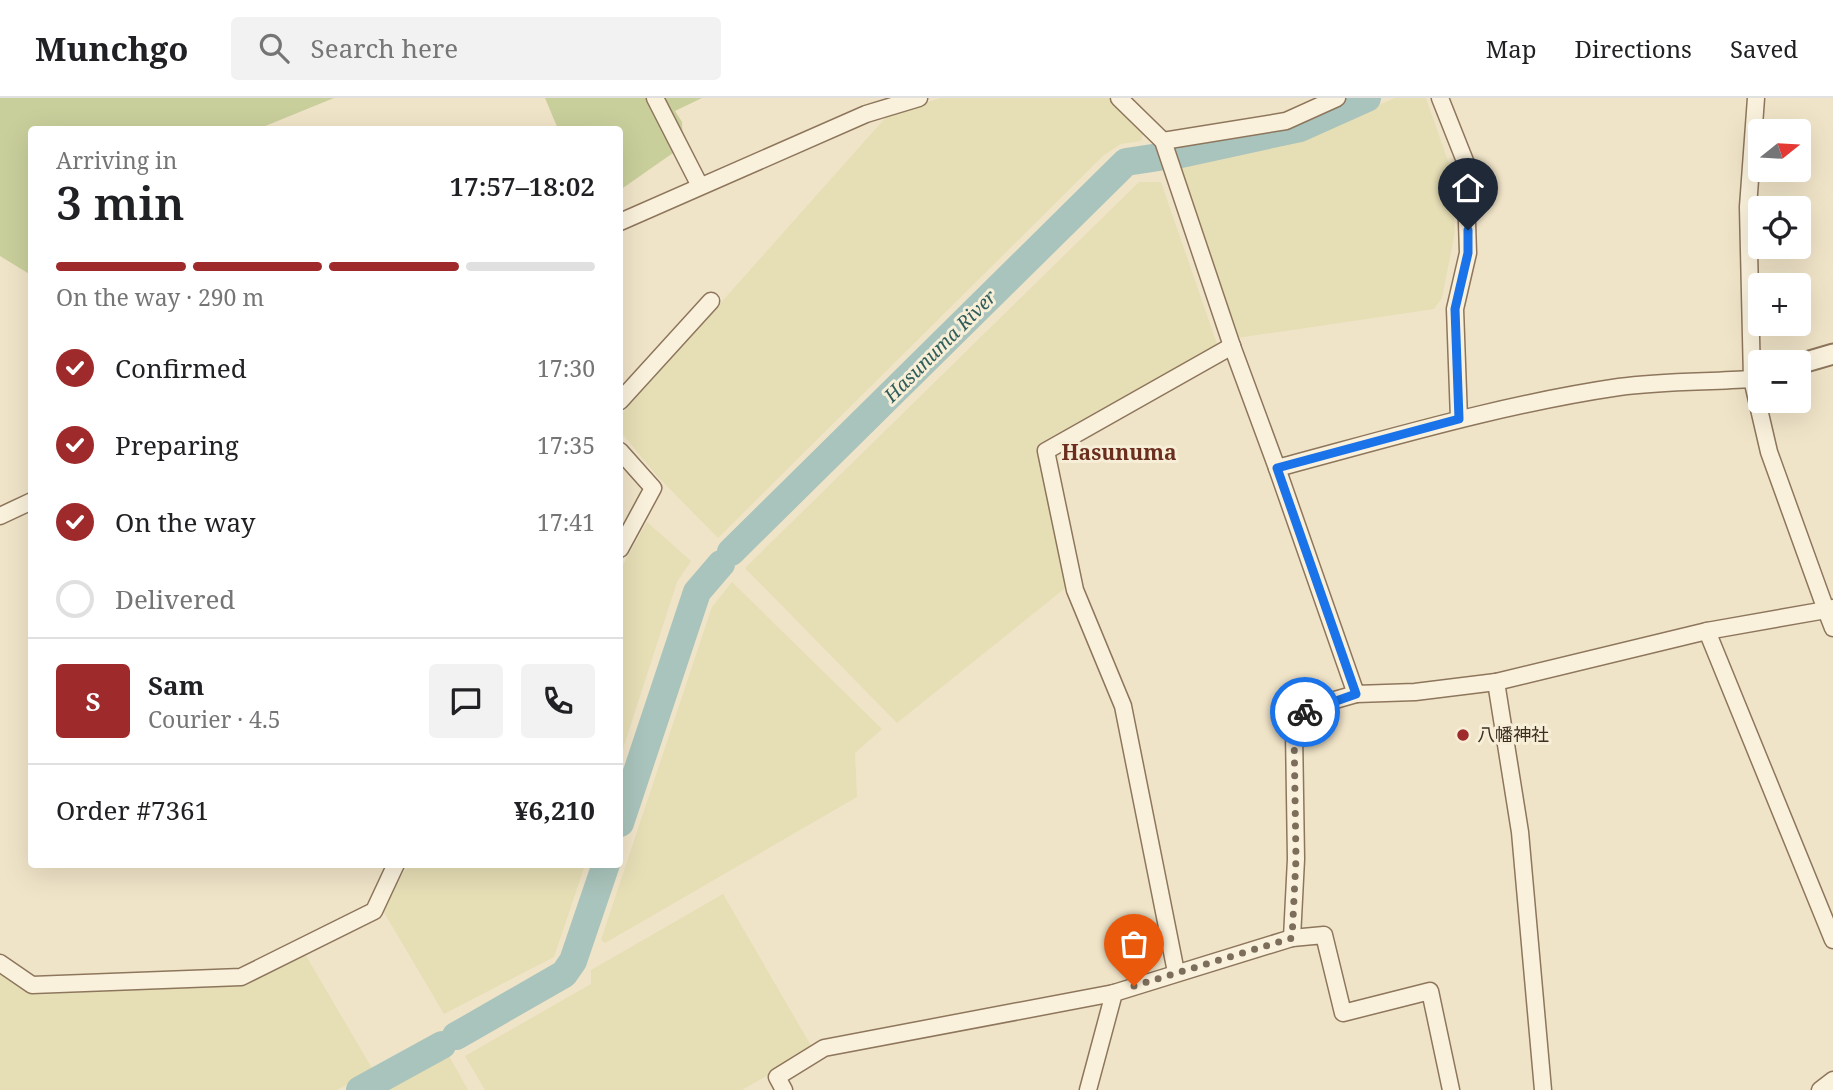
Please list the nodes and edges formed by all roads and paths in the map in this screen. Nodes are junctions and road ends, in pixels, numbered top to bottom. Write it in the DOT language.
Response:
graph roads {
  1 [pos="655,98"];
  2 [pos="919,98"];
  3 [pos="1119,98"];
  4 [pos="1337,98"];
  5 [pos="1440,98"];
  6 [pos="1756,98"];
  7 [pos="1163,141"];
  8 [pos="699,186"];
  9 [pos="623,221"];
  10 [pos="711,300"];
  11 [pos="1232,346"];
  12 [pos="1755,350"];
  13 [pos="1833,354"];
  14 [pos="1811,360"];
  15 [pos="1748,379"];
  16 [pos="623,398"];
  17 [pos="1762,413"];
  18 [pos="1459,419"];
  19 [pos="623,454"];
  20 [pos="1277,468"];
  21 [pos="28,503"];
  22 [pos="0,516"];
  23 [pos="623,543"];
  24 [pos="1829,609"];
  25 [pos="1833,628"];
  26 [pos="1707,631"];
  27 [pos="1496,682"];
  28 [pos="1356,694"];
  29 [pos="394,868"];
  30 [pos="1292,938"];
  31 [pos="1833,940"];
  32 [pos="0,963"];
  33 [pos="1176,972"];
  34 [pos="1114,993"];
  35 [pos="1833,1080"];
  36 [pos="784,1090"];
  37 [pos="1088,1090"];
  38 [pos="1451,1090"];
  39 [pos="1544,1090"];
  40 [pos="1820,1090"];
  1 -- 8 [label="street"];
  2 -- 8 [label="street"];
  3 -- 7 [label="street"];
  4 -- 7 [label="street"];
  5 -- 18 [label="street"];
  6 -- 12 [label="street"];
  7 -- 11 [label="street"];
  8 -- 9 [label="street"];
  10 -- 16 [label="street"];
  11 -- 20 [label="street"];
  11 -- 33 [label="street"];
  13 -- 14 [label="street"];
  15 -- 18 [label="street"];
  17 -- 24 [label="street"];
  18 -- 20 [label="street"];
  19 -- 23 [label="street"];
  20 -- 28 [label="street"];
  21 -- 22 [label="street"];
  24 -- 25 [label="street"];
  24 -- 26 [label="street"];
  26 -- 27 [label="street"];
  26 -- 31 [label="street"];
  27 -- 28 [label="street"];
  27 -- 39 [label="street"];
  28 -- 30 [label="street"];
  29 -- 32 [label="street"];
  30 -- 33 [label="street"];
  30 -- 38 [label="street"];
  33 -- 34 [label="street"];
  34 -- 36 [label="street"];
  34 -- 37 [label="street"];
  35 -- 40 [label="street"];
}
